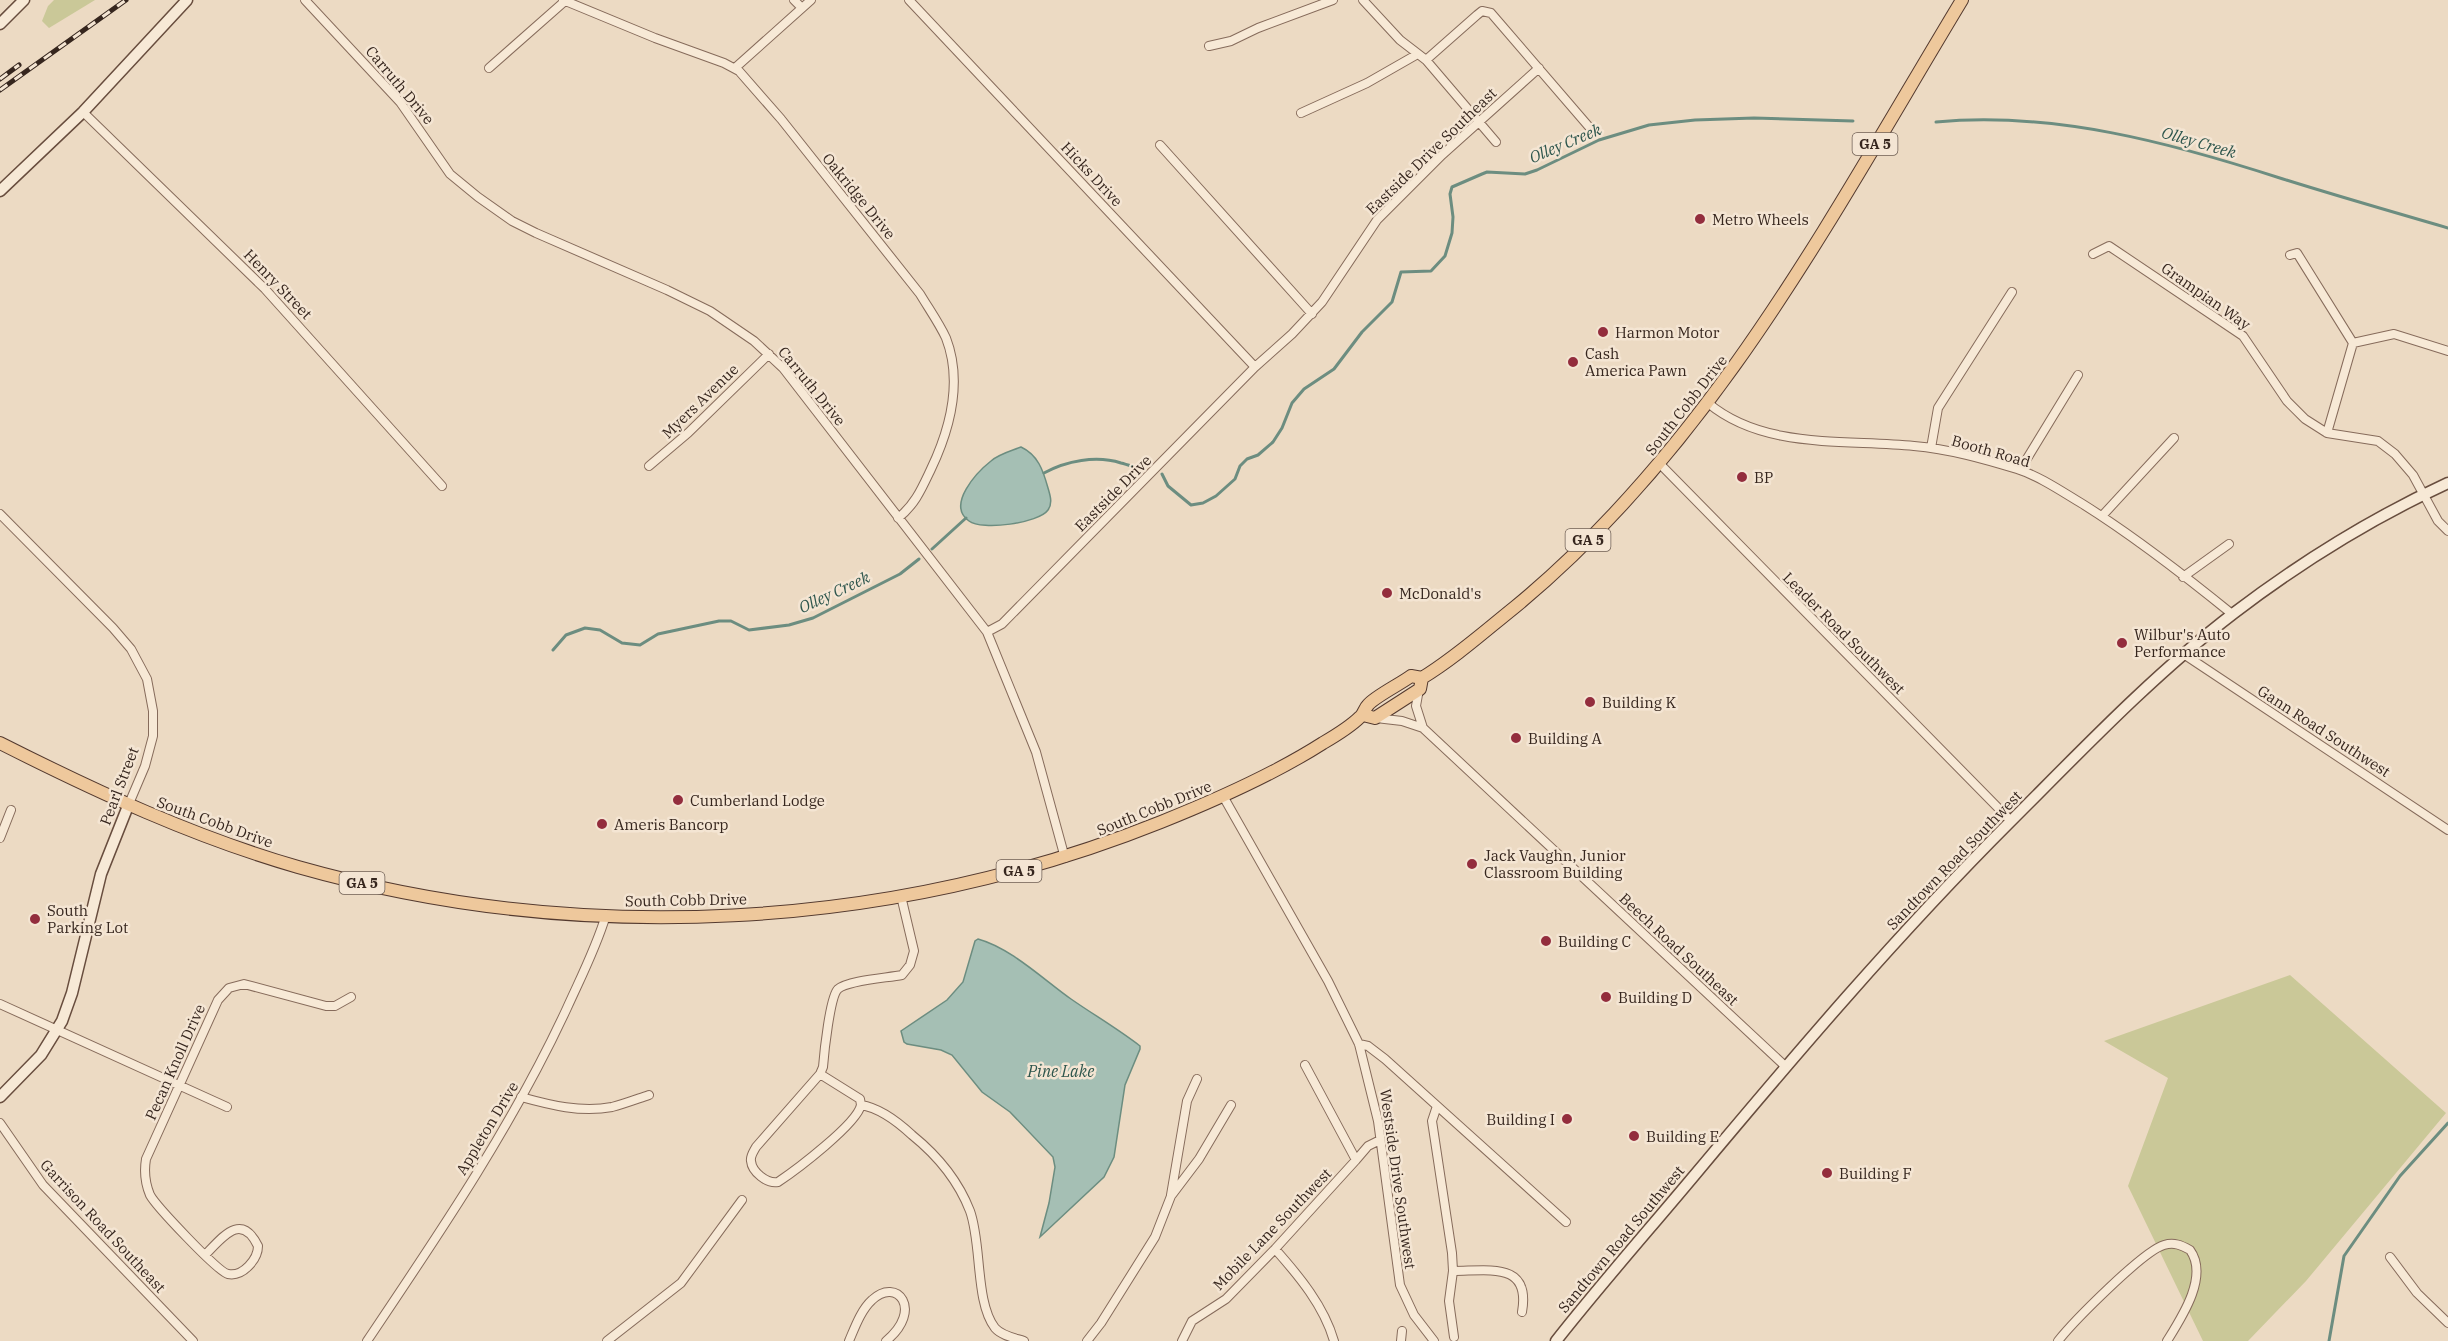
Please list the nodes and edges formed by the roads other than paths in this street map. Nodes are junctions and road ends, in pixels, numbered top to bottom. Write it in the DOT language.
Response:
graph roads {
  1 [pos="24,0"];
  2 [pos="187,0"];
  3 [pos="305,0"];
  4 [pos="564,0"];
  5 [pos="794,0"];
  6 [pos="811,0"];
  7 [pos="909,0"];
  8 [pos="1333,0"];
  9 [pos="1363,0"];
  10 [pos="1962,0"];
  11 [pos="802,8"];
  12 [pos="0,24"];
  13 [pos="1209,46"];
  14 [pos="1416,54"];
  15 [pos="1426,60"];
  16 [pos="489,68"];
  17 [pos="735,68"];
  18 [pos="1539,68"];
  19 [pos="83,112"];
  20 [pos="1301,112"];
  21 [pos="1478,122"];
  22 [pos="1590,128"];
  23 [pos="1496,142"];
  24 [pos="1160,145"];
  25 [pos="0,191"];
  26 [pos="2093,254"];
  27 [pos="2290,255"];
  28 [pos="2012,292"];
  29 [pos="1312,314"];
  30 [pos="2353,343"];
  31 [pos="2448,351"];
  32 [pos="769,354"];
  33 [pos="1255,367"];
  34 [pos="2078,375"];
  35 [pos="1708,403"];
  36 [pos="2327,433"];
  37 [pos="2174,438"];
  38 [pos="1931,448"];
  39 [pos="1659,463"];
  40 [pos="648,466"];
  41 [pos="2020,470"];
  42 [pos="2448,483"];
  43 [pos="442,486"];
  44 [pos="2423,495"];
  45 [pos="0,513"];
  46 [pos="2102,516"];
  47 [pos="898,518"];
  48 [pos="2448,531"];
  49 [pos="2229,544"];
  50 [pos="2183,577"];
  51 [pos="2232,614"];
  52 [pos="987,632"];
  53 [pos="2185,655"];
  54 [pos="1421,683"];
  55 [pos="1369,716"];
  56 [pos="1424,728"];
  57 [pos="0,743"];
  58 [pos="1223,796"];
  59 [pos="128,806"];
  60 [pos="11,810"];
  61 [pos="2011,821"];
  62 [pos="2448,830"];
  63 [pos="0,838"];
  64 [pos="1065,858"];
  65 [pos="901,896"];
  66 [pos="606,915"];
  67 [pos="351,996"];
  68 [pos="0,1004"];
  69 [pos="58,1030"];
  70 [pos="1359,1044"];
  71 [pos="1305,1065"];
  72 [pos="1785,1066"];
  73 [pos="820,1074"];
  74 [pos="1197,1079"];
  75 [pos="179,1085"];
  76 [pos="649,1095"];
  77 [pos="0,1097"];
  78 [pos="522,1097"];
  79 [pos="861,1105"];
  80 [pos="1231,1105"];
  81 [pos="1437,1106"];
  82 [pos="227,1107"];
  83 [pos="0,1123"];
  84 [pos="1380,1140"];
  85 [pos="1356,1160"];
  86 [pos="1171,1196"];
  87 [pos="742,1200"];
  88 [pos="1566,1222"];
  89 [pos="1275,1249"];
  90 [pos="205,1255"];
  91 [pos="2390,1257"];
  92 [pos="1453,1271"];
  93 [pos="1522,1312"];
  94 [pos="2448,1323"];
  95 [pos="1402,1331"];
  96 [pos="1454,1337"];
  97 [pos="193,1341"];
  98 [pos="367,1341"];
  99 [pos="607,1341"];
  100 [pos="849,1341"];
  101 [pos="886,1341"];
  102 [pos="1024,1341"];
  103 [pos="1087,1341"];
  104 [pos="1182,1341"];
  105 [pos="1334,1341"];
  106 [pos="1401,1341"];
  107 [pos="1434,1341"];
  108 [pos="1556,1341"];
  109 [pos="2058,1341"];
  110 [pos="2168,1341"];
  1 -- 12 [label="street"];
  2 -- 19 [label="street"];
  3 -- 32 [label="street, Carruth Drive"];
  4 -- 16 [label="street"];
  4 -- 17 [label="street, Oakridge Drive"];
  5 -- 11 [label="street"];
  6 -- 11 [label="street"];
  7 -- 33 [label="street, Hicks Drive"];
  8 -- 13 [label="street"];
  9 -- 14 [label="street"];
  10 -- 35 [label="main road, South Cobb Drive / GA 5"];
  11 -- 17 [label="street"];
  14 -- 15 [label="street"];
  14 -- 20 [label="street"];
  15 -- 18 [label="street"];
  15 -- 21 [label="street"];
  17 -- 47 [label="street, Oakridge Drive"];
  18 -- 21 [label="street, Eastside Drive Southeast"];
  18 -- 22 [label="street"];
  19 -- 25 [label="street"];
  19 -- 43 [label="street, Henry Street"];
  21 -- 23 [label="street"];
  21 -- 29 [label="street, Eastside Drive Southeast"];
  24 -- 29 [label="street"];
  26 -- 36 [label="street, Grampian Way"];
  27 -- 30 [label="street"];
  28 -- 38 [label="street"];
  29 -- 33 [label="street, Eastside Drive Southeast"];
  30 -- 31 [label="street"];
  30 -- 36 [label="street"];
  32 -- 40 [label="street, Myers Avenue"];
  32 -- 47 [label="street, Carruth Drive"];
  33 -- 52 [label="street, Eastside Drive"];
  34 -- 41 [label="street"];
  35 -- 38 [label="street, Booth Road"];
  35 -- 39 [label="main road, South Cobb Drive / GA 5"];
  36 -- 44 [label="street, Grampian Way"];
  37 -- 46 [label="street"];
  38 -- 41 [label="street, Booth Road"];
  39 -- 54 [label="main road, South Cobb Drive / GA 5"];
  39 -- 61 [label="street, Leader Road Southwest"];
  41 -- 46 [label="street, Booth Road"];
  42 -- 44 [label="street, Sandtown Road Southwest"];
  44 -- 48 [label="street, Grampian Way"];
  44 -- 51 [label="street, Sandtown Road Southwest"];
  45 -- 59 [label="street, Pearl Street"];
  46 -- 50 [label="street, Booth Road"];
  47 -- 52 [label="street, Carruth Drive"];
  49 -- 50 [label="street"];
  50 -- 51 [label="street, Booth Road"];
  51 -- 53 [label="street, Sandtown Road Southwest"];
  52 -- 64 [label="street, Carruth Drive"];
  53 -- 61 [label="street, Sandtown Road Southwest"];
  53 -- 62 [label="street, Gann Road Southwest"];
  54 -- 55 [label="main road, South Cobb Drive / GA 5"];
  54 -- 56 [label="street"];
  55 -- 56 [label="street, Beech Road Southeast"];
  55 -- 58 [label="main road, South Cobb Drive / GA 5"];
  56 -- 72 [label="street, Beech Road Southeast"];
  57 -- 59 [label="main road, South Cobb Drive"];
  58 -- 64 [label="main road, South Cobb Drive / GA 5"];
  58 -- 70 [label="street, Westside Drive Southwest"];
  59 -- 66 [label="main road, South Cobb Drive / GA 5"];
  59 -- 69 [label="street, Pearl Street"];
  60 -- 63 [label="street"];
  61 -- 72 [label="street, Sandtown Road Southwest"];
  64 -- 65 [label="main road, South Cobb Drive / GA 5"];
  65 -- 66 [label="main road, South Cobb Drive / GA 5"];
  65 -- 73 [label="street"];
  66 -- 78 [label="street, Appleton Drive"];
  67 -- 75 [label="street, Pecan Knoll Drive"];
  68 -- 69 [label="street"];
  69 -- 75 [label="street"];
  69 -- 77 [label="street, Pearl Street"];
  70 -- 81 [label="street"];
  70 -- 84 [label="street, Westside Drive Southwest"];
  71 -- 85 [label="street"];
  72 -- 108 [label="street, Sandtown Road Southwest"];
  73 -- 79 [label="street"];
  73 -- 79 [label="street"];
  74 -- 86 [label="street"];
  75 -- 82 [label="street"];
  75 -- 90 [label="street, Pecan Knoll Drive"];
  76 -- 78 [label="street"];
  78 -- 98 [label="street, Appleton Drive"];
  79 -- 102 [label="street"];
  80 -- 86 [label="street"];
  81 -- 88 [label="street"];
  81 -- 92 [label="street"];
  83 -- 97 [label="street, Garrison Road Southeast"];
  84 -- 85 [label="street, Mobile Lane Southwest"];
  84 -- 107 [label="street, Westside Drive Southwest"];
  85 -- 89 [label="street, Mobile Lane Southwest"];
  86 -- 103 [label="street"];
  87 -- 99 [label="street"];
  89 -- 104 [label="street, Mobile Lane Southwest"];
  89 -- 105 [label="street"];
  90 -- 90 [label="street, Pecan Knoll Drive"];
  91 -- 94 [label="street"];
  92 -- 93 [label="street"];
  92 -- 96 [label="street"];
  95 -- 106 [label="street"];
  100 -- 101 [label="street"];
  109 -- 110 [label="street"];
}
